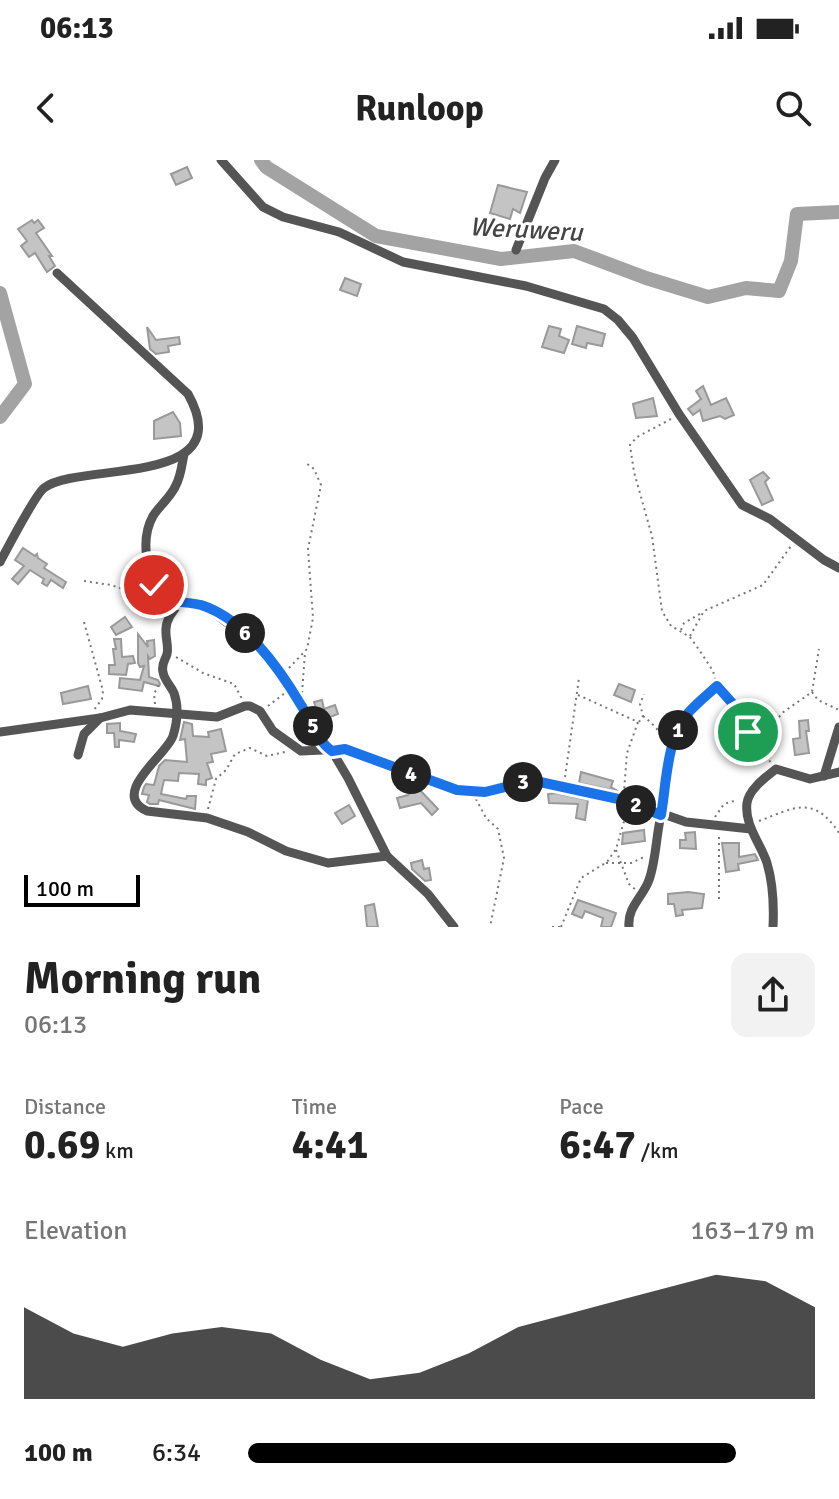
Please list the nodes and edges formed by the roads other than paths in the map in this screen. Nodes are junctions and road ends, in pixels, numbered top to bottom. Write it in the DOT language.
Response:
graph roads {
  1 [pos="221,160"];
  2 [pos="555,160"];
  3 [pos="516,250"];
  4 [pos="57,273"];
  5 [pos="184,454"];
  6 [pos="0,562"];
  7 [pos="839,568"];
  8 [pos="180,602"];
  9 [pos="178,715"];
  10 [pos="95,718"];
  11 [pos="839,727"];
  12 [pos="0,732"];
  13 [pos="332,751"];
  14 [pos="78,755"];
  15 [pos="839,772"];
  16 [pos="824,776"];
  17 [pos="661,815"];
  18 [pos="750,827"];
  19 [pos="387,856"];
  20 [pos="454,927"];
  21 [pos="629,927"];
  22 [pos="773,927"];
  1 -- 7 [label="street"];
  2 -- 3 [label="street"];
  4 -- 5 [label="street"];
  5 -- 6 [label="street"];
  5 -- 8 [label="street"];
  8 -- 9 [label="street"];
  8 -- 13 [label="street"];
  9 -- 10 [label="street"];
  9 -- 13 [label="street"];
  9 -- 19 [label="street"];
  10 -- 12 [label="street"];
  10 -- 14 [label="street"];
  11 -- 16 [label="street"];
  13 -- 17 [label="street"];
  13 -- 19 [label="street"];
  15 -- 16 [label="street"];
  16 -- 18 [label="street"];
  17 -- 18 [label="street"];
  17 -- 21 [label="street"];
  18 -- 22 [label="street"];
  19 -- 20 [label="street"];
}
